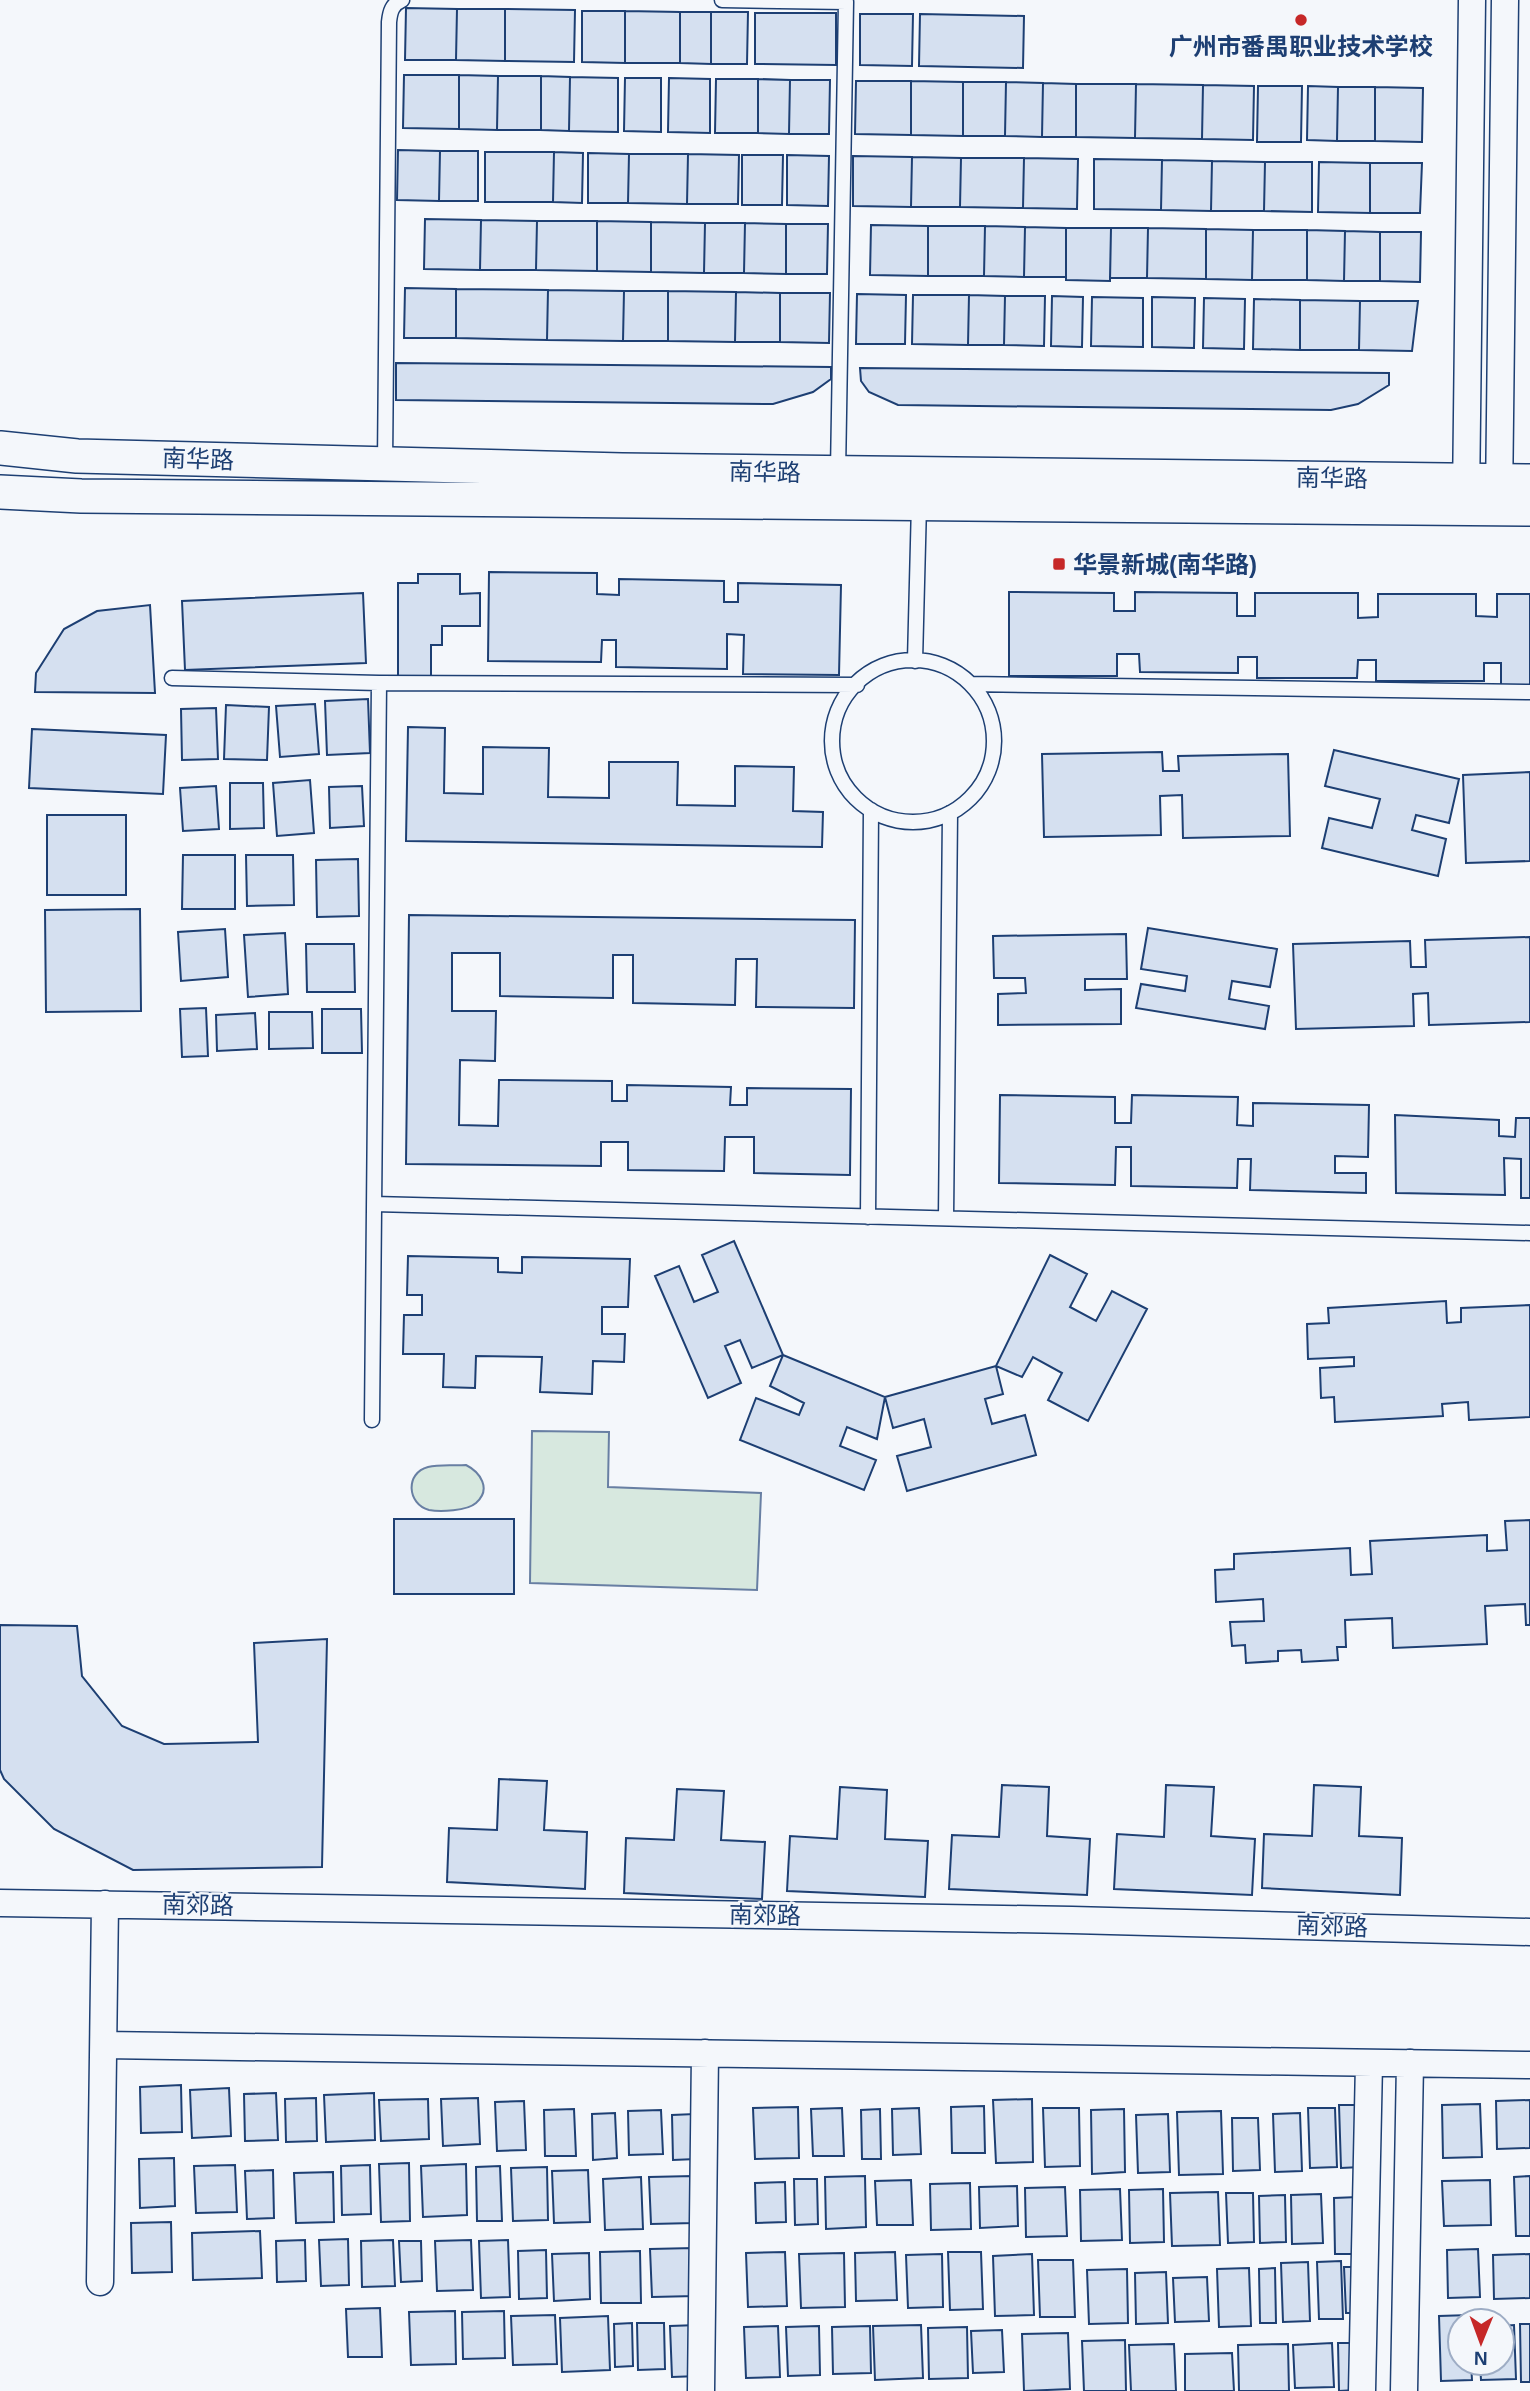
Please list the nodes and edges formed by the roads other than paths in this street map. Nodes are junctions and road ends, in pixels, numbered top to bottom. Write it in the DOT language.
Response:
graph roads {
  1 [pos="402,0"];
  2 [pos="723,0"];
  3 [pos="1472,0"];
  4 [pos="1505,0"];
  5 [pos="0,448"];
  6 [pos="385,464"];
  7 [pos="838,472"];
  8 [pos="0,492"];
  9 [pos="1466,494"];
  10 [pos="1515,495"];
  11 [pos="919,504"];
  12 [pos="915,662"];
  13 [pos="172,678"];
  14 [pos="379,683"];
  15 [pos="971,684"];
  16 [pos="857,685"];
  17 [pos="1530,692"];
  18 [pos="872,810"];
  19 [pos="950,813"];
  20 [pos="374,1204"];
  21 [pos="867,1216"];
  22 [pos="946,1218"];
  23 [pos="1530,1233"];
  24 [pos="372,1420"];
  25 [pos="0,1903"];
  26 [pos="105,1904"];
  27 [pos="1530,1932"];
  28 [pos="104,2045"];
  29 [pos="705,2053"];
  30 [pos="1369,2063"];
  31 [pos="1410,2063"];
  32 [pos="1530,2065"];
  33 [pos="100,2282"];
  34 [pos="701,2391"];
  35 [pos="1362,2391"];
  36 [pos="1404,2391"];
  1 -- 6 [label="lane"];
  2 -- 7 [label="lane"];
  3 -- 9 [label="street"];
  4 -- 10 [label="street"];
  5 -- 6 [label="street, 南华路"];
  6 -- 7 [label="street, 南华路"];
  7 -- 9 [label="street, 南华路"];
  8 -- 11 [label="street, 南华路"];
  9 -- 10 [label="street, 南华路"];
  9 -- 11 [label="street, 南华路"];
  11 -- 12 [label="lane"];
  12 -- 15 [label="lane"];
  12 -- 16 [label="lane"];
  13 -- 14 [label="lane"];
  14 -- 16 [label="lane"];
  14 -- 20 [label="lane"];
  15 -- 17 [label="lane"];
  15 -- 19 [label="lane"];
  16 -- 18 [label="lane"];
  18 -- 19 [label="lane"];
  18 -- 21 [label="lane"];
  19 -- 22 [label="lane"];
  20 -- 21 [label="lane"];
  20 -- 24 [label="lane"];
  21 -- 22 [label="lane"];
  22 -- 23 [label="lane"];
  25 -- 26 [label="street, 南郊路"];
  26 -- 27 [label="street, 南郊路"];
  26 -- 28 [label="street"];
  28 -- 29 [label="street"];
  28 -- 33 [label="street"];
  29 -- 30 [label="street"];
  29 -- 34 [label="street"];
  30 -- 31 [label="street"];
  30 -- 35 [label="street"];
  31 -- 32 [label="street"];
  31 -- 36 [label="street"];
}
